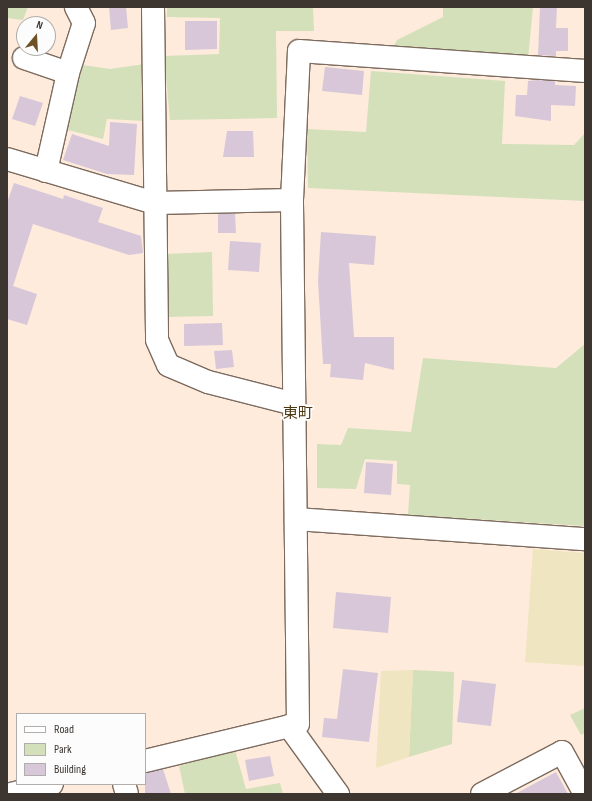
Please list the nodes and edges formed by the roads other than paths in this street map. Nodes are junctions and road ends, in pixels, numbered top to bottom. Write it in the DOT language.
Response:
graph roads {
  1 [pos="76,7"];
  2 [pos="153,7"];
  3 [pos="24,58"];
  4 [pos="585,70"];
  5 [pos="68,73"];
  6 [pos="7,159"];
  7 [pos="46,171"];
  8 [pos="292,200"];
  9 [pos="155,203"];
  10 [pos="294,404"];
  11 [pos="296,519"];
  12 [pos="585,539"];
  13 [pos="289,726"];
  14 [pos="146,761"];
  15 [pos="48,785"];
  16 [pos="11,794"];
  17 [pos="338,794"];
  18 [pos="482,794"];
  19 [pos="585,794"];
  1 -- 5 [label="street"];
  2 -- 9 [label="street"];
  3 -- 5 [label="street"];
  4 -- 8 [label="street"];
  5 -- 7 [label="street"];
  6 -- 7 [label="street"];
  7 -- 9 [label="street"];
  8 -- 9 [label="street"];
  8 -- 10 [label="street"];
  9 -- 10 [label="street"];
  10 -- 11 [label="street"];
  11 -- 12 [label="street"];
  11 -- 13 [label="street"];
  13 -- 14 [label="street"];
  13 -- 17 [label="street"];
  15 -- 16 [label="street"];
  18 -- 19 [label="street"];
}
